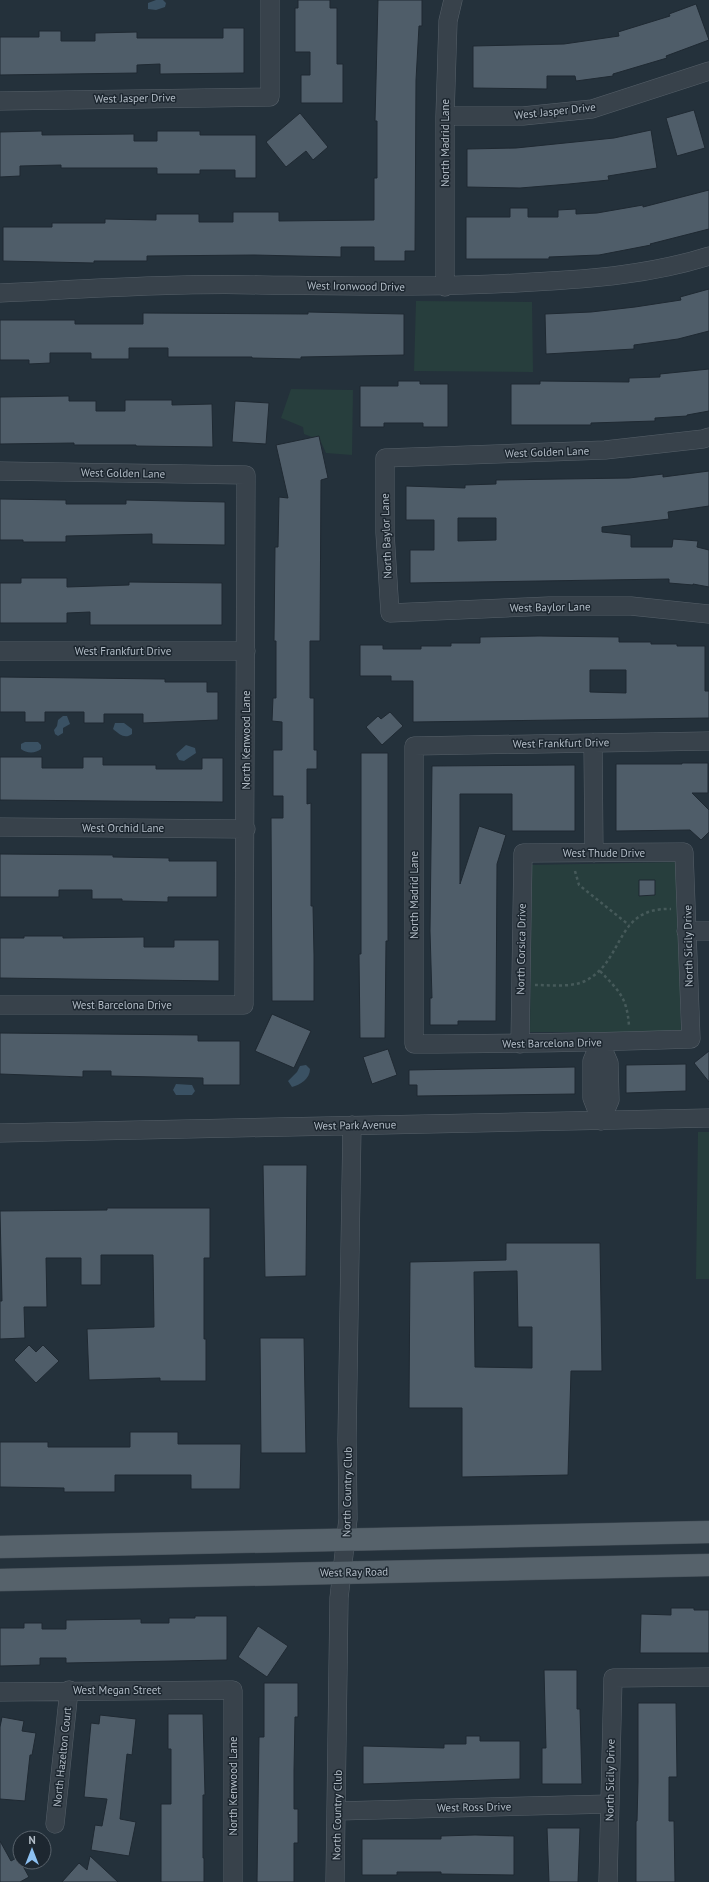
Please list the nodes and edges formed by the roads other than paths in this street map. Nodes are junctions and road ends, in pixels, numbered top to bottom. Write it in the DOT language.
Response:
graph roads {
  1 [pos="270,0"];
  2 [pos="453,0"];
  3 [pos="709,71"];
  4 [pos="0,101"];
  5 [pos="444,116"];
  6 [pos="709,256"];
  7 [pos="444,287"];
  8 [pos="0,293"];
  9 [pos="709,437"];
  10 [pos="385,458"];
  11 [pos="0,471"];
  12 [pos="246,475"];
  13 [pos="390,613"];
  14 [pos="709,614"];
  15 [pos="246,650"];
  16 [pos="0,651"];
  17 [pos="709,741"];
  18 [pos="593,743"];
  19 [pos="414,746"];
  20 [pos="0,827"];
  21 [pos="246,829"];
  22 [pos="684,852"];
  23 [pos="523,853"];
  24 [pos="594,853"];
  25 [pos="686,931"];
  26 [pos="709,931"];
  27 [pos="0,1005"];
  28 [pos="244,1005"];
  29 [pos="691,1039"];
  30 [pos="600,1042"];
  31 [pos="414,1044"];
  32 [pos="520,1044"];
  33 [pos="709,1118"];
  34 [pos="601,1121"];
  35 [pos="352,1125"];
  36 [pos="0,1133"];
  37 [pos="709,1532"];
  38 [pos="346,1540"];
  39 [pos="0,1547"];
  40 [pos="709,1565"];
  41 [pos="342,1572"];
  42 [pos="0,1580"];
  43 [pos="709,1677"];
  44 [pos="69,1690"];
  45 [pos="233,1690"];
  46 [pos="0,1692"];
  47 [pos="610,1804"];
  48 [pos="338,1811"];
  49 [pos="55,1824"];
  50 [pos="233,1882"];
  51 [pos="335,1882"];
  52 [pos="608,1882"];
  1 -- 4 [label="street, West Jasper Drive"];
  2 -- 5 [label="street, North Madrid Lane"];
  3 -- 5 [label="street, West Jasper Drive"];
  5 -- 7 [label="street, North Madrid Lane"];
  6 -- 7 [label="street, West Ironwood Drive"];
  7 -- 8 [label="street, West Ironwood Drive"];
  9 -- 10 [label="street, West Golden Lane"];
  10 -- 13 [label="street, North Baylor Lane"];
  11 -- 12 [label="street, West Golden Lane"];
  12 -- 15 [label="street, North Kenwood Lane"];
  13 -- 14 [label="street, West Baylor Lane"];
  15 -- 16 [label="street, West Frankfurt Drive"];
  15 -- 21 [label="street, North Kenwood Lane"];
  17 -- 18 [label="street, West Frankfurt Drive"];
  18 -- 19 [label="street, West Frankfurt Drive"];
  18 -- 24 [label="street"];
  19 -- 31 [label="street, North Madrid Lane"];
  20 -- 21 [label="street, West Orchid Lane"];
  21 -- 28 [label="street, North Kenwood Lane"];
  22 -- 24 [label="street, West Thude Drive"];
  22 -- 25 [label="street, North Sicily Drive"];
  23 -- 24 [label="street, West Thude Drive"];
  23 -- 32 [label="street, North Corsica Drive"];
  25 -- 26 [label="street"];
  25 -- 29 [label="street, North Sicily Drive"];
  27 -- 28 [label="street, West Barcelona Drive"];
  29 -- 30 [label="street, West Barcelona Drive"];
  30 -- 32 [label="street, West Barcelona Drive"];
  30 -- 34 [label="street"];
  31 -- 32 [label="street, West Barcelona Drive"];
  33 -- 34 [label="street, West Park Avenue"];
  34 -- 35 [label="street, West Park Avenue"];
  35 -- 36 [label="street, West Park Avenue"];
  35 -- 38 [label="street, North Country Club"];
  37 -- 38 [label="main road"];
  38 -- 39 [label="main road"];
  38 -- 41 [label="street, North Country Club"];
  40 -- 41 [label="main road, West Ray Road"];
  41 -- 42 [label="main road, West Ray Road"];
  41 -- 48 [label="street, North Country Club"];
  43 -- 47 [label="street, North Sicily Drive"];
  44 -- 45 [label="street, West Megan Street"];
  44 -- 46 [label="street, West Megan Street"];
  44 -- 49 [label="street, North Hazelton Court"];
  45 -- 50 [label="street, North Kenwood Lane"];
  47 -- 48 [label="street, West Ross Drive"];
  47 -- 52 [label="street, North Sicily Drive"];
  48 -- 51 [label="street, North Country Club"];
}
